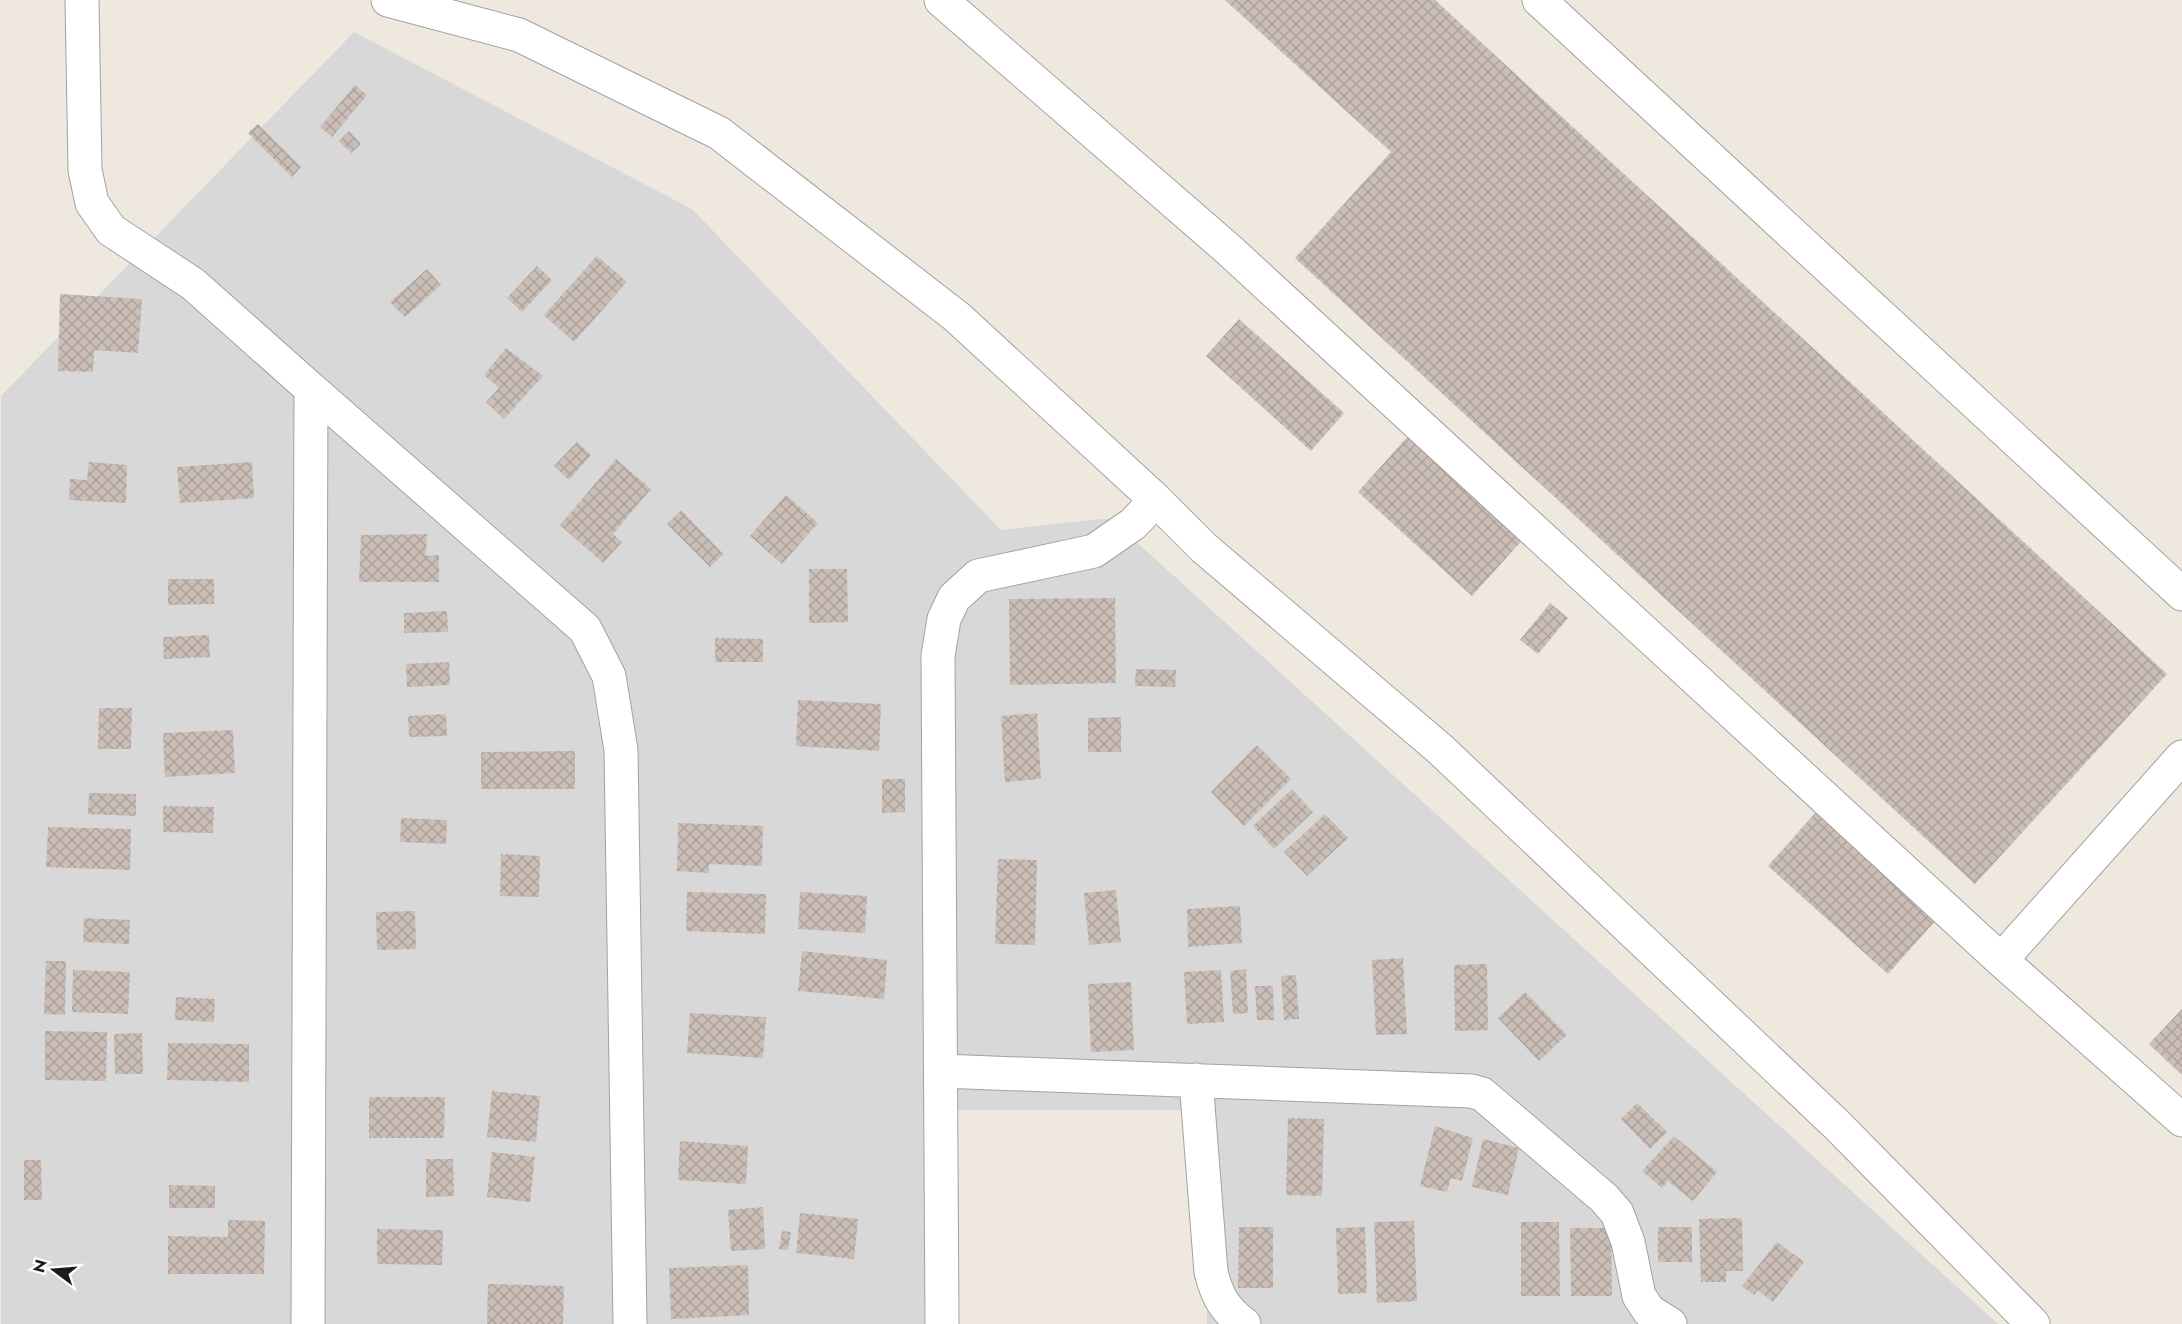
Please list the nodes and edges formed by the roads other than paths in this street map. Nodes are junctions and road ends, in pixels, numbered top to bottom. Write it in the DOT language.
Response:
graph roads {
  1 [pos="82,0"];
  2 [pos="388,0"];
  3 [pos="940,0"];
  4 [pos="1539,0"];
  5 [pos="311,389"];
  6 [pos="1156,500"];
  7 [pos="2182,594"];
  8 [pos="2182,757"];
  9 [pos="2001,960"];
  10 [pos="941,1071"];
  11 [pos="1196,1080"];
  12 [pos="2182,1120"];
  13 [pos="308,1324"];
  14 [pos="630,1324"];
  15 [pos="942,1324"];
  16 [pos="1244,1324"];
  17 [pos="1670,1324"];
  18 [pos="2033,1324"];
  1 -- 5 [label="street"];
  2 -- 6 [label="street"];
  3 -- 9 [label="street"];
  4 -- 7 [label="street"];
  5 -- 13 [label="street"];
  5 -- 14 [label="street"];
  6 -- 10 [label="street"];
  6 -- 18 [label="street"];
  8 -- 9 [label="street"];
  9 -- 12 [label="street"];
  10 -- 11 [label="street"];
  10 -- 15 [label="street"];
  11 -- 16 [label="street"];
  11 -- 17 [label="street"];
}
